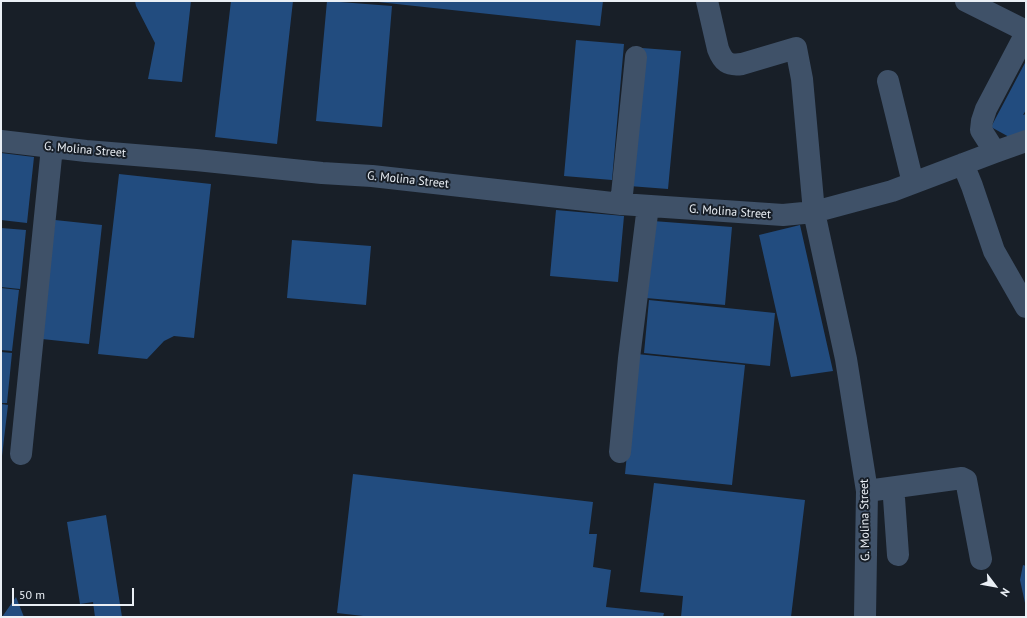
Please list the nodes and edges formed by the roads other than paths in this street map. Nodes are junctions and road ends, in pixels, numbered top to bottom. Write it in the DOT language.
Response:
graph roads {
  1 [pos="707,1"];
  2 [pos="966,1"];
  3 [pos="1026,32"];
  4 [pos="636,57"];
  5 [pos="888,80"];
  6 [pos="1026,141"];
  7 [pos="1,142"];
  8 [pos="52,147"];
  9 [pos="995,152"];
  10 [pos="963,164"];
  11 [pos="913,183"];
  12 [pos="621,204"];
  13 [pos="648,206"];
  14 [pos="814,212"];
  15 [pos="1026,307"];
  16 [pos="620,452"];
  17 [pos="20,454"];
  18 [pos="917,495"];
  19 [pos="867,496"];
  20 [pos="894,498"];
  21 [pos="898,555"];
  22 [pos="981,559"];
  23 [pos="865,617"];
  1 -- 14 [label="street"];
  2 -- 3 [label="street"];
  3 -- 9 [label="street"];
  4 -- 12 [label="street"];
  5 -- 11 [label="street"];
  6 -- 9 [label="street, G. Molina Street"];
  7 -- 8 [label="street, G. Molina Street"];
  8 -- 12 [label="street, G. Molina Street"];
  8 -- 17 [label="street"];
  9 -- 10 [label="street, G. Molina Street"];
  10 -- 11 [label="street, G. Molina Street"];
  10 -- 15 [label="street"];
  11 -- 14 [label="street, G. Molina Street"];
  12 -- 13 [label="street, G. Molina Street"];
  13 -- 14 [label="street, G. Molina Street"];
  13 -- 16 [label="street"];
  14 -- 19 [label="street, G. Molina Street"];
  18 -- 20 [label="street"];
  19 -- 20 [label="street"];
  19 -- 22 [label="street"];
  19 -- 23 [label="street, G. Molina Street"];
  20 -- 21 [label="street"];
}
